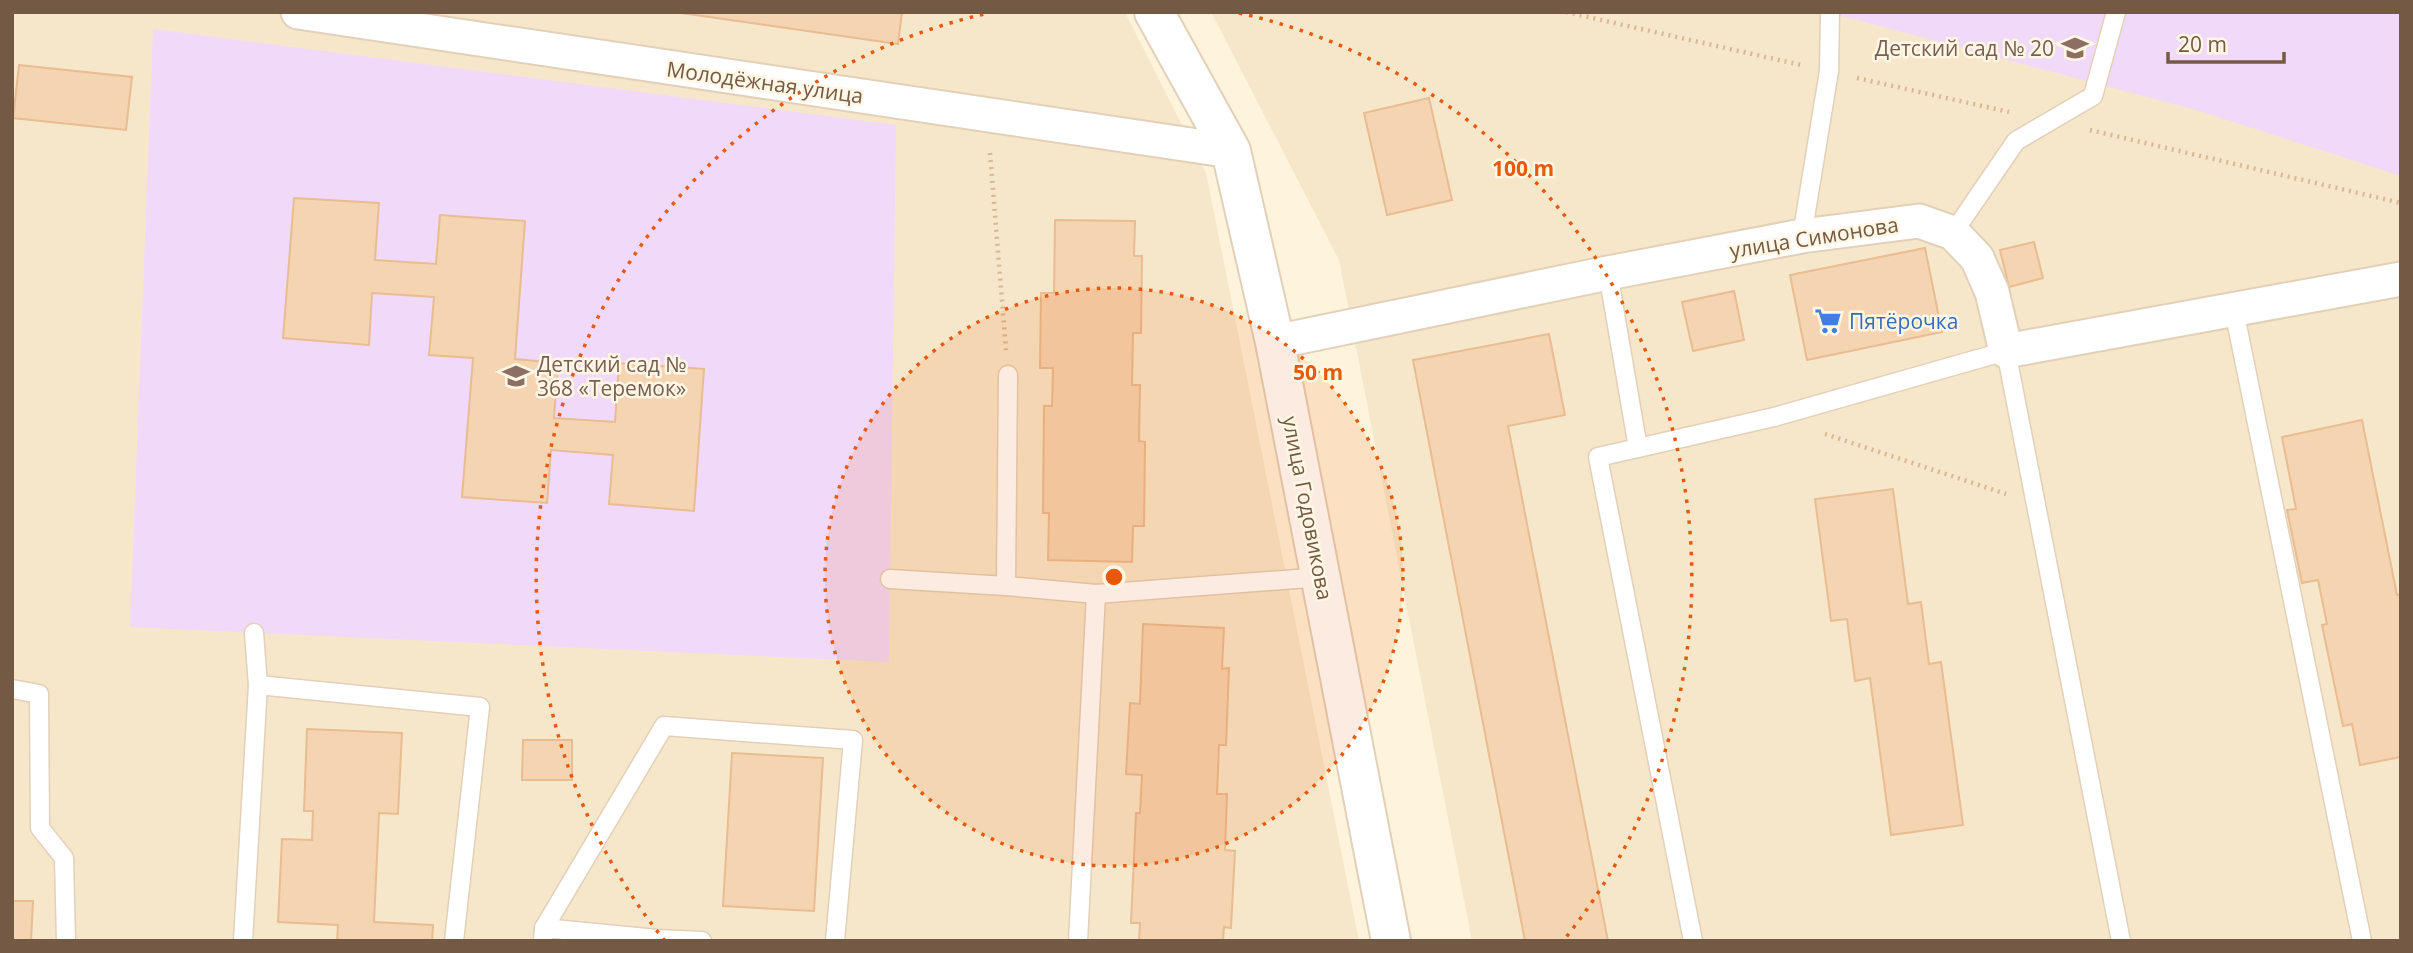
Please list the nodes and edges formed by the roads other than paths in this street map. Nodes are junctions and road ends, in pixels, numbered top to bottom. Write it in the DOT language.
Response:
graph roads {
  1 [pos="298,12"];
  2 [pos="1154,12"];
  3 [pos="1830,12"];
  4 [pos="2116,12"];
  5 [pos="1231,151"];
  6 [pos="1953,233"];
  7 [pos="1802,236"];
  8 [pos="1608,273"];
  9 [pos="2401,279"];
  10 [pos="2234,310"];
  11 [pos="1275,342"];
  12 [pos="2006,351"];
  13 [pos="1008,375"];
  14 [pos="1638,448"];
  15 [pos="1322,578"];
  16 [pos="890,579"];
  17 [pos="1006,586"];
  18 [pos="1096,594"];
  19 [pos="254,633"];
  20 [pos="258,685"];
  21 [pos="12,689"];
  22 [pos="543,934"];
  23 [pos="66,941"];
  24 [pos="243,941"];
  25 [pos="454,941"];
  26 [pos="702,941"];
  27 [pos="835,941"];
  28 [pos="1078,941"];
  29 [pos="1391,941"];
  30 [pos="1693,941"];
  31 [pos="2121,941"];
  32 [pos="2362,941"];
  1 -- 5 [label="street, Молодёжная улица"];
  2 -- 5 [label="street, улица Годовикова"];
  3 -- 7 [label="lane"];
  4 -- 6 [label="lane"];
  5 -- 11 [label="street, улица Годовикова"];
  6 -- 7 [label="street, улица Симонова"];
  6 -- 12 [label="street, улица Симонова"];
  7 -- 8 [label="street, улица Симонова"];
  8 -- 11 [label="street, улица Симонова"];
  8 -- 14 [label="lane"];
  9 -- 10 [label="street"];
  10 -- 12 [label="street"];
  10 -- 32 [label="lane"];
  11 -- 15 [label="street, улица Годовикова"];
  12 -- 14 [label="lane"];
  12 -- 31 [label="lane"];
  13 -- 17 [label="lane"];
  14 -- 30 [label="lane"];
  15 -- 18 [label="lane"];
  15 -- 29 [label="street, улица Годовикова"];
  16 -- 17 [label="lane"];
  17 -- 18 [label="lane"];
  18 -- 28 [label="lane"];
  19 -- 20 [label="lane"];
  20 -- 24 [label="lane"];
  20 -- 25 [label="lane"];
  21 -- 23 [label="lane"];
  22 -- 26 [label="lane"];
  22 -- 27 [label="lane"];
}
